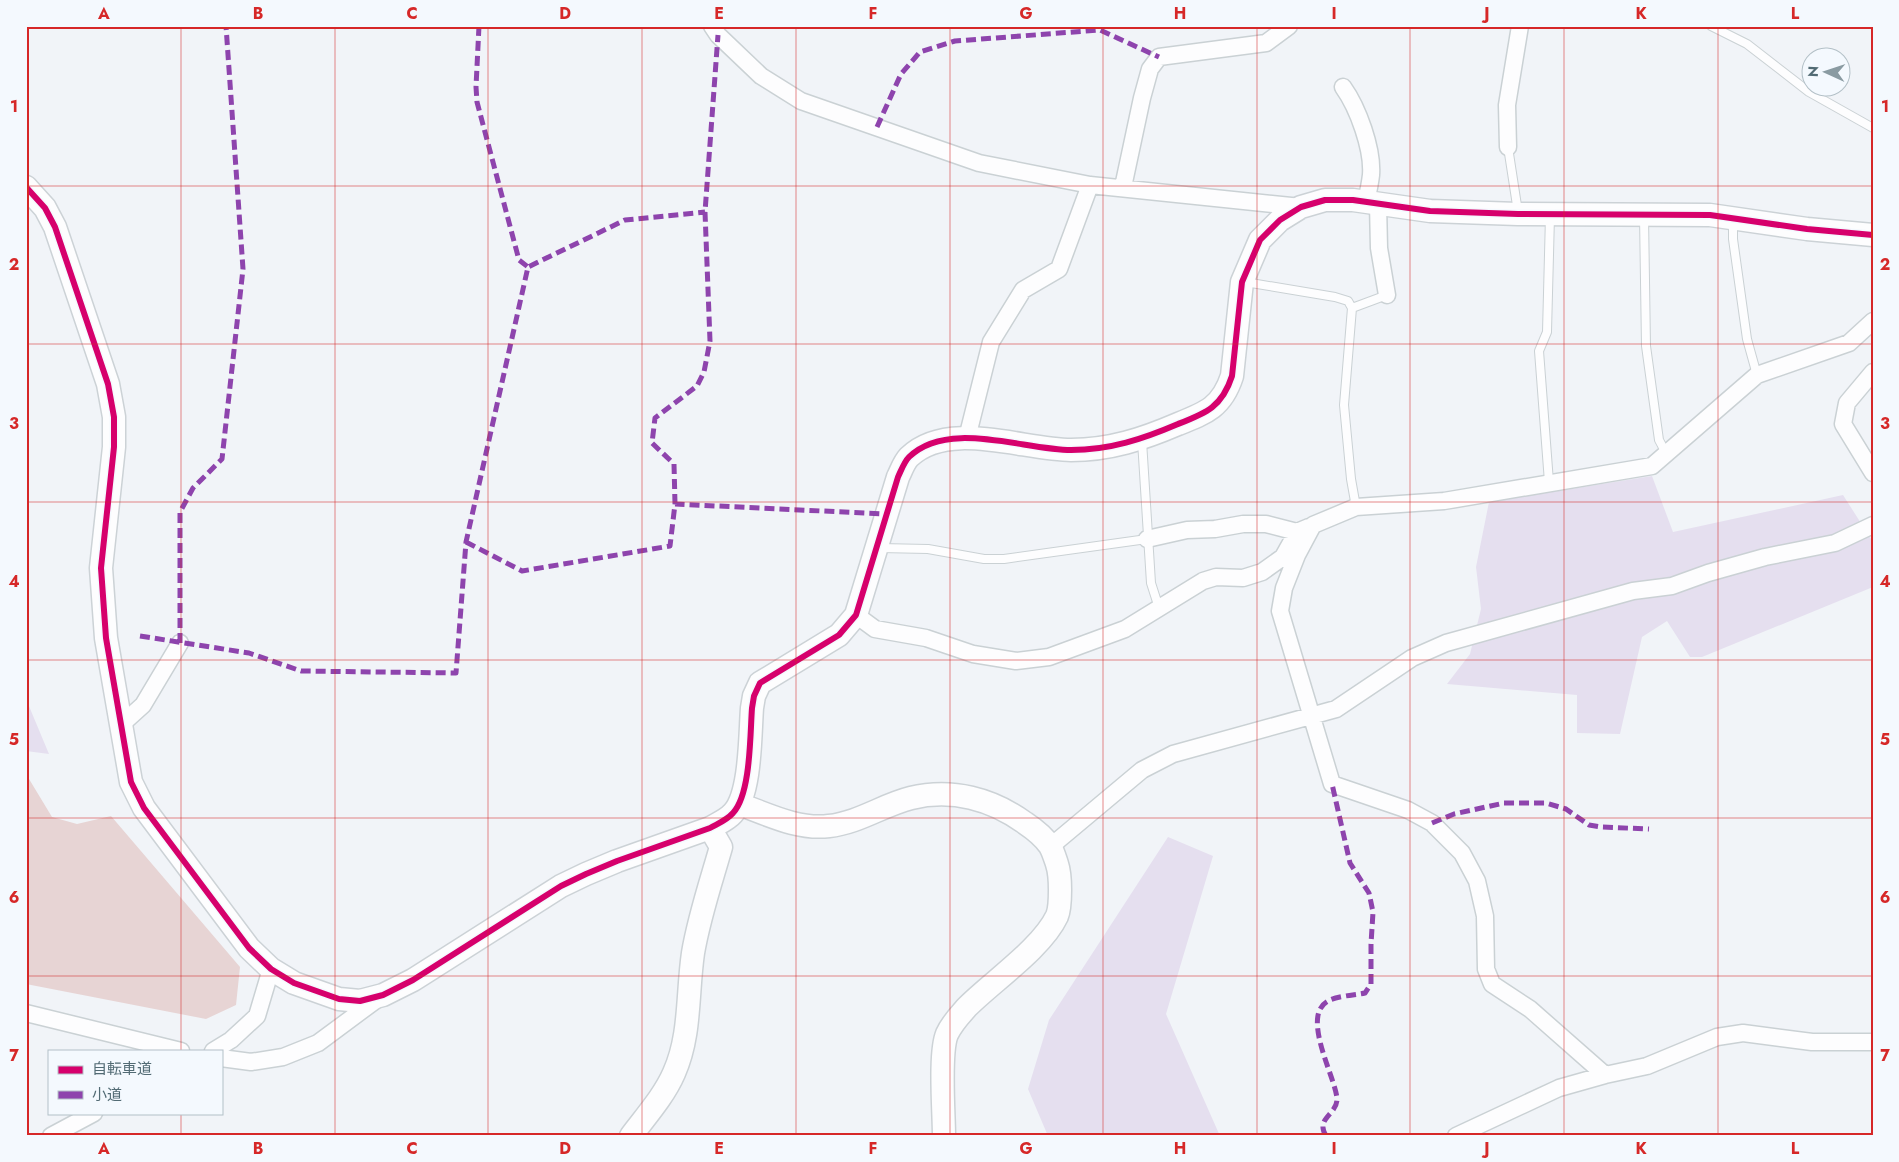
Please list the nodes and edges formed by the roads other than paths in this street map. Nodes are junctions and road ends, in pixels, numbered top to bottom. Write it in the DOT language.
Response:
graph roads {
  1 [pos="712,26"];
  2 [pos="1289,26"];
  3 [pos="1520,26"];
  4 [pos="1712,26"];
  5 [pos="1343,87"];
  6 [pos="1873,128"];
  7 [pos="1508,147"];
  8 [pos="1090,185"];
  9 [pos="26,187"];
  10 [pos="1123,187"];
  11 [pos="1372,203"];
  12 [pos="1301,207"];
  13 [pos="1518,214"];
  14 [pos="1550,214"];
  15 [pos="1644,215"];
  16 [pos="1733,219"];
  17 [pos="1873,235"];
  18 [pos="1242,282"];
  19 [pos="1387,295"];
  20 [pos="1352,308"];
  21 [pos="1873,321"];
  22 [pos="1873,372"];
  23 [pos="1757,375"];
  24 [pos="967,438"];
  25 [pos="1142,439"];
  26 [pos="1666,453"];
  27 [pos="1873,473"];
  28 [pos="1549,482"];
  29 [pos="1356,507"];
  30 [pos="1313,525"];
  31 [pos="1873,526"];
  32 [pos="1297,532"];
  33 [pos="1147,539"];
  34 [pos="876,548"];
  35 [pos="1159,608"];
  36 [pos="856,615"];
  37 [pos="180,643"];
  38 [pos="1311,717"];
  39 [pos="122,724"];
  40 [pos="738,804"];
  41 [pos="710,828"];
  42 [pos="1050,847"];
  43 [pos="271,969"];
  44 [pos="383,995"];
  45 [pos="26,1013"];
  46 [pos="1873,1042"];
  47 [pos="177,1050"];
  48 [pos="215,1050"];
  49 [pos="222,1058"];
  50 [pos="1604,1076"];
  51 [pos="92,1114"];
  52 [pos="51,1136"];
  53 [pos="631,1136"];
  54 [pos="944,1136"];
  55 [pos="1456,1136"];
  1 -- 8 [label="street"];
  2 -- 10 [label="street"];
  3 -- 7 [label="street"];
  4 -- 6 [label="lane"];
  5 -- 11 [label="street"];
  7 -- 13 [label="lane"];
  8 -- 10 [label="street"];
  8 -- 24 [label="street"];
  9 -- 39 [label="street"];
  10 -- 12 [label="street"];
  11 -- 12 [label="street"];
  11 -- 13 [label="street"];
  11 -- 19 [label="street"];
  12 -- 18 [label="street"];
  13 -- 14 [label="street"];
  14 -- 15 [label="street"];
  14 -- 28 [label="lane"];
  15 -- 16 [label="street"];
  15 -- 26 [label="lane"];
  16 -- 17 [label="street"];
  16 -- 23 [label="lane"];
  18 -- 20 [label="lane"];
  18 -- 25 [label="street"];
  19 -- 20 [label="lane"];
  20 -- 29 [label="lane"];
  21 -- 23 [label="street"];
  22 -- 27 [label="street"];
  23 -- 26 [label="street"];
  24 -- 25 [label="street"];
  24 -- 34 [label="street"];
  25 -- 33 [label="lane"];
  26 -- 28 [label="street"];
  28 -- 29 [label="street"];
  29 -- 30 [label="street"];
  30 -- 32 [label="street"];
  30 -- 38 [label="street"];
  31 -- 38 [label="street"];
  32 -- 33 [label="street"];
  32 -- 35 [label="street"];
  33 -- 34 [label="lane"];
  33 -- 35 [label="lane"];
  34 -- 36 [label="street"];
  35 -- 36 [label="street"];
  36 -- 40 [label="street"];
  37 -- 39 [label="street"];
  38 -- 42 [label="street"];
  38 -- 50 [label="street"];
  39 -- 43 [label="street"];
  40 -- 41 [label="street"];
  40 -- 42 [label="street"];
  41 -- 44 [label="street"];
  41 -- 53 [label="street"];
  42 -- 54 [label="street"];
  43 -- 44 [label="street"];
  43 -- 48 [label="street"];
  44 -- 49 [label="street"];
  45 -- 47 [label="street"];
  46 -- 50 [label="street"];
  50 -- 55 [label="street"];
  51 -- 52 [label="street"];
}
